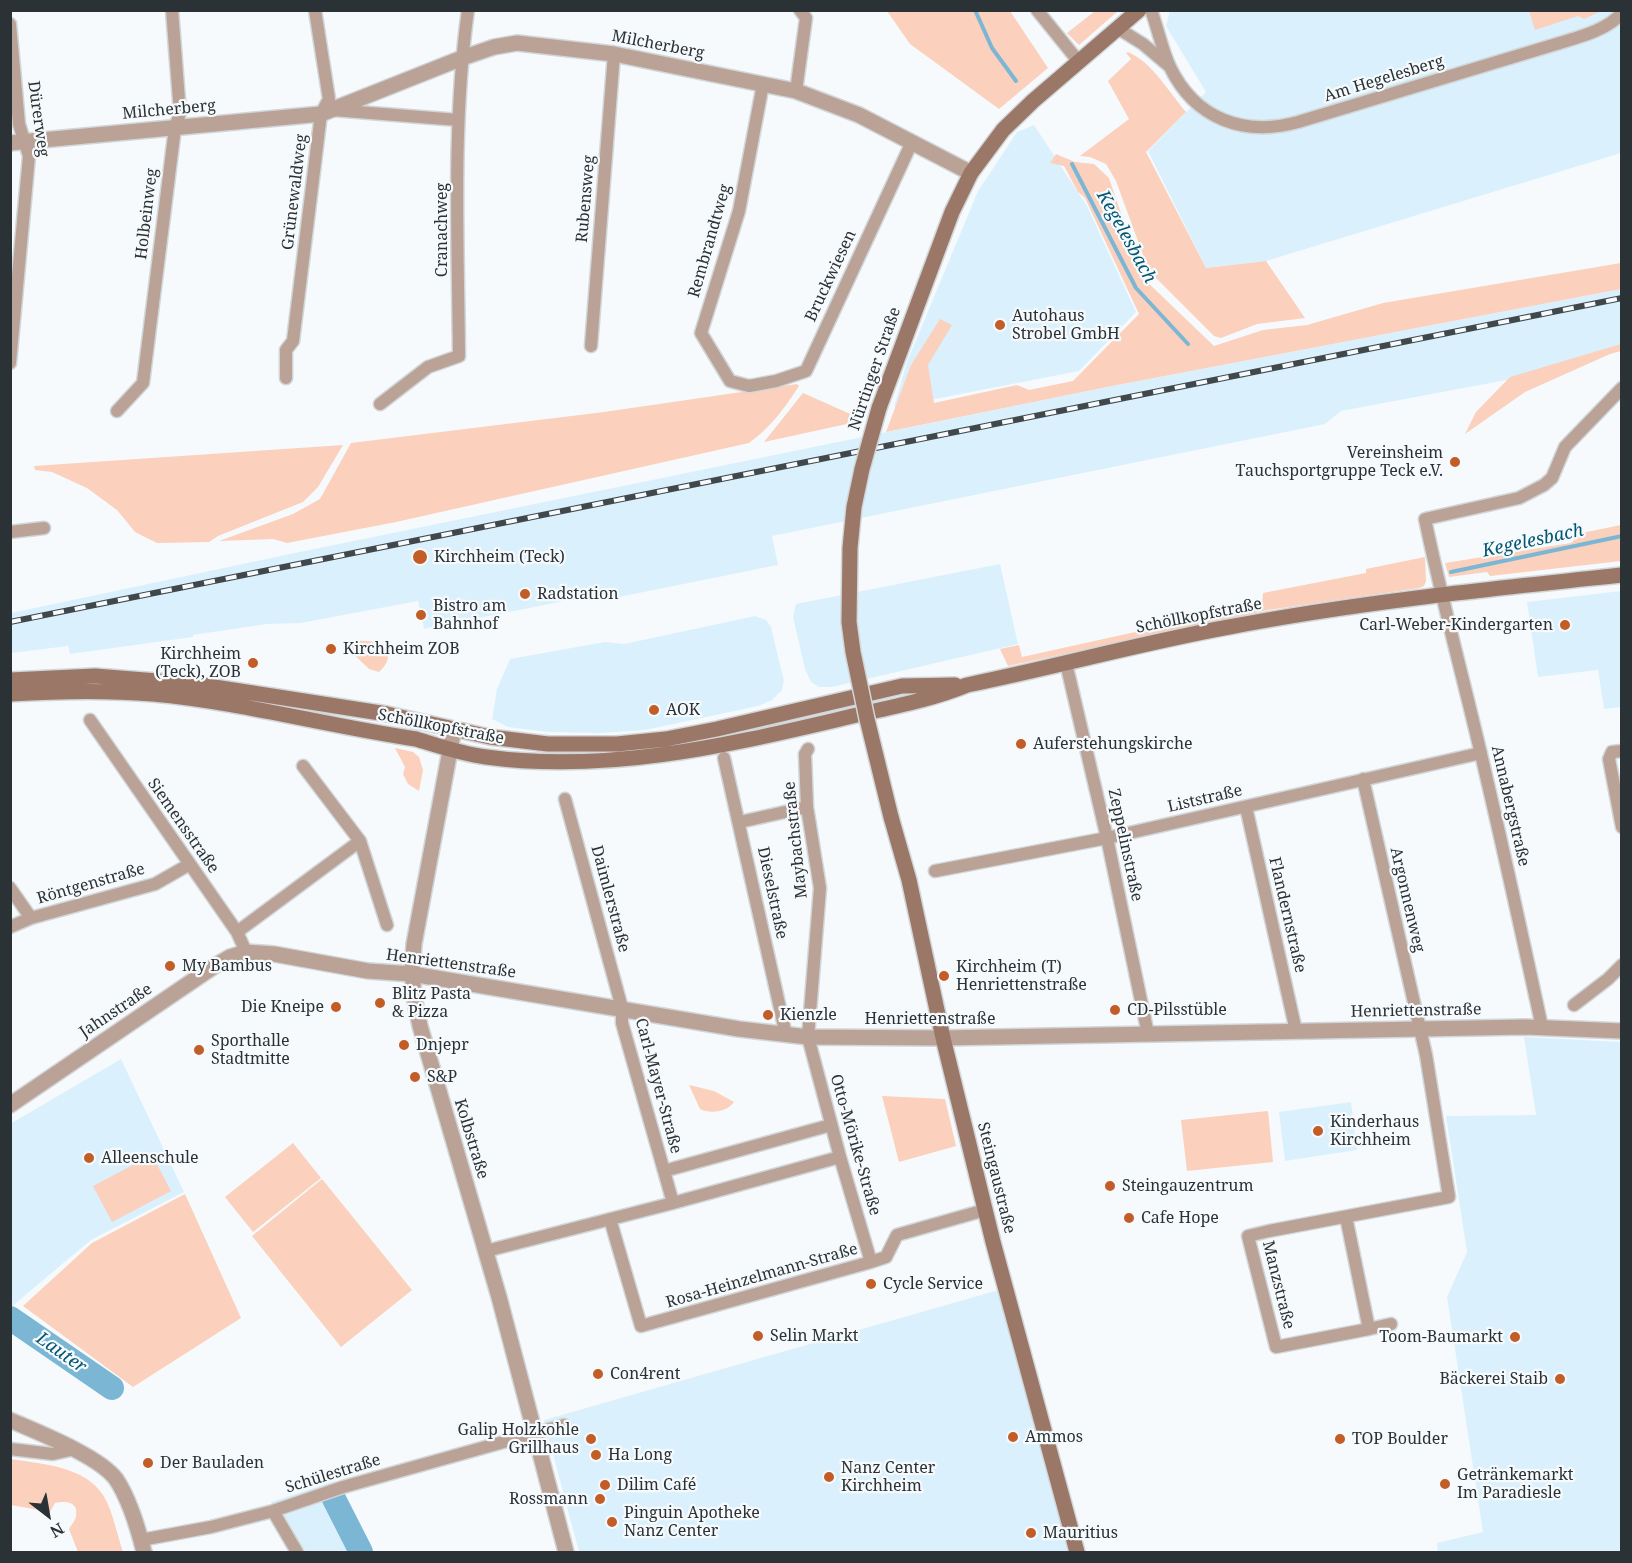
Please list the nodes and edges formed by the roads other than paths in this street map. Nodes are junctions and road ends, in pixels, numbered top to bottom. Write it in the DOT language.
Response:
graph roads {
  1 [pos="172,10"];
  2 [pos="315,10"];
  3 [pos="468,10"];
  4 [pos="800,10"];
  5 [pos="1037,10"];
  6 [pos="1139,10"];
  7 [pos="1151,10"];
  8 [pos="1622,14"];
  9 [pos="10,24"];
  10 [pos="1119,29"];
  11 [pos="614,54"];
  12 [pos="462,58"];
  13 [pos="1078,62"];
  14 [pos="1170,67"];
  15 [pos="763,84"];
  16 [pos="796,91"];
  17 [pos="325,112"];
  18 [pos="458,120"];
  19 [pos="175,128"];
  20 [pos="17,142"];
  21 [pos="912,142"];
  22 [pos="971,173"];
  23 [pos="591,346"];
  24 [pos="10,363"];
  25 [pos="286,378"];
  26 [pos="749,386"];
  27 [pos="1622,388"];
  28 [pos="380,404"];
  29 [pos="117,411"];
  30 [pos="44,528"];
  31 [pos="10,532"];
  32 [pos="1622,575"];
  33 [pos="1441,594"];
  34 [pos="1066,663"];
  35 [pos="10,680"];
  36 [pos="967,685"];
  37 [pos="10,694"];
  38 [pos="90,720"];
  39 [pos="454,729"];
  40 [pos="808,749"];
  41 [pos="451,750"];
  42 [pos="1622,751"];
  43 [pos="1481,753"];
  44 [pos="724,758"];
  45 [pos="303,766"];
  46 [pos="1363,778"];
  47 [pos="565,799"];
  48 [pos="807,807"];
  49 [pos="1246,807"];
  50 [pos="891,817"];
  51 [pos="740,822"];
  52 [pos="1622,827"];
  53 [pos="1107,838"];
  54 [pos="360,841"];
  55 [pos="190,864"];
  56 [pos="935,871"];
  57 [pos="10,888"];
  58 [pos="31,918"];
  59 [pos="387,925"];
  60 [pos="10,927"];
  61 [pos="237,932"];
  62 [pos="246,952"];
  63 [pos="1622,965"];
  64 [pos="412,974"];
  65 [pos="1574,1005"];
  66 [pos="622,1008"];
  67 [pos="1542,1027"];
  68 [pos="1419,1028"];
  69 [pos="1296,1031"];
  70 [pos="1622,1031"];
  71 [pos="1148,1034"];
  72 [pos="786,1035"];
  73 [pos="808,1036"];
  74 [pos="943,1038"];
  75 [pos="10,1106"];
  76 [pos="831,1125"];
  77 [pos="840,1157"];
  78 [pos="664,1171"];
  79 [pos="673,1203"];
  80 [pos="985,1210"];
  81 [pos="1346,1217"];
  82 [pos="610,1219"];
  83 [pos="486,1251"];
  84 [pos="871,1262"];
  85 [pos="1391,1324"];
  86 [pos="1369,1329"];
  87 [pos="10,1420"];
  88 [pos="564,1425"];
  89 [pos="534,1434"];
  90 [pos="10,1449"];
  91 [pos="75,1449"];
  92 [pos="273,1511"];
  93 [pos="142,1546"];
  94 [pos="1075,1550"];
  95 [pos="297,1552"];
  96 [pos="566,1552"];
  1 -- 19 [label="street, Holbeinweg"];
  2 -- 17 [label="street, Grünewaldweg"];
  3 -- 12 [label="street, Cranachweg"];
  4 -- 16 [label="street"];
  5 -- 13 [label="street"];
  6 -- 10 [label="main road, Nürtinger Straße"];
  7 -- 14 [label="street, Am Hegelesberg"];
  8 -- 14 [label="street, Am Hegelesberg"];
  9 -- 20 [label="street, Dürerweg"];
  10 -- 13 [label="main road, Nürtinger Straße"];
  10 -- 14 [label="street, Am Hegelesberg"];
  11 -- 12 [label="street, Milcherberg"];
  11 -- 15 [label="street, Milcherberg"];
  11 -- 23 [label="street, Rubensweg"];
  12 -- 17 [label="street, Milcherberg"];
  12 -- 18 [label="street, Cranachweg"];
  13 -- 22 [label="main road, Nürtinger Straße"];
  15 -- 16 [label="street, Milcherberg"];
  15 -- 26 [label="street, Rembrandtweg"];
  16 -- 21 [label="street, Milcherberg"];
  17 -- 18 [label="street, Milcherberg"];
  17 -- 19 [label="street, Milcherberg"];
  17 -- 25 [label="street, Grünewaldweg"];
  18 -- 28 [label="street, Cranachweg"];
  19 -- 20 [label="street, Milcherberg"];
  19 -- 29 [label="street, Holbeinweg"];
  20 -- 24 [label="street, Dürerweg"];
  21 -- 22 [label="street, Milcherberg"];
  21 -- 26 [label="street, Bruckwiesen"];
  22 -- 50 [label="main road, Nürtinger Straße, bridge"];
  27 -- 33 [label="street"];
  30 -- 31 [label="street"];
  32 -- 33 [label="main road, Schöllkopfstraße"];
  33 -- 34 [label="main road, Schöllkopfstraße"];
  33 -- 43 [label="street, Annabergstraße"];
  34 -- 36 [label="main road, Schöllkopfstraße"];
  34 -- 53 [label="street, Zeppelinstraße"];
  35 -- 39 [label="main road, Schöllkopfstraße"];
  36 -- 39 [label="main road, Schöllkopfstraße"];
  36 -- 41 [label="main road, Schöllkopfstraße"];
  37 -- 41 [label="main road, Schöllkopfstraße"];
  38 -- 55 [label="street, Siemensstraße"];
  39 -- 41 [label="street, Kolbstraße"];
  40 -- 48 [label="street, Maybachstraße"];
  41 -- 64 [label="street, Kolbstraße"];
  42 -- 52 [label="street"];
  43 -- 46 [label="street, Liststraße"];
  43 -- 67 [label="street, Annabergstraße"];
  44 -- 51 [label="street, Dieselstraße"];
  45 -- 54 [label="street"];
  46 -- 49 [label="street, Liststraße"];
  46 -- 68 [label="street, Argonnenweg"];
  47 -- 66 [label="street, Daimlerstraße"];
  48 -- 51 [label="street"];
  48 -- 73 [label="street, Maybachstraße"];
  49 -- 53 [label="street, Liststraße"];
  49 -- 69 [label="street, Flandernstraße"];
  50 -- 74 [label="main road, Steingaustraße"];
  51 -- 72 [label="street, Dieselstraße"];
  53 -- 56 [label="street, Liststraße"];
  53 -- 71 [label="street, Zeppelinstraße"];
  54 -- 59 [label="street"];
  54 -- 61 [label="street"];
  55 -- 58 [label="street, Röntgenstraße"];
  55 -- 61 [label="street, Siemensstraße"];
  57 -- 58 [label="street, Röntgenstraße"];
  58 -- 60 [label="street, Röntgenstraße"];
  61 -- 62 [label="street, Siemensstraße"];
  62 -- 64 [label="street, Henriettenstraße"];
  62 -- 75 [label="street, Jahnstraße"];
  63 -- 65 [label="street"];
  64 -- 66 [label="street, Henriettenstraße"];
  64 -- 83 [label="street, Kolbstraße"];
  66 -- 72 [label="street, Henriettenstraße"];
  66 -- 78 [label="street, Carl-Mayer-Straße"];
  67 -- 68 [label="street, Henriettenstraße"];
  67 -- 70 [label="street, Henriettenstraße"];
  68 -- 69 [label="street, Henriettenstraße"];
  68 -- 81 [label="street, Manzstraße"];
  69 -- 71 [label="street, Henriettenstraße"];
  71 -- 74 [label="street, Henriettenstraße"];
  72 -- 73 [label="street, Henriettenstraße"];
  73 -- 74 [label="street, Henriettenstraße"];
  73 -- 76 [label="street, Otto-Mörike-Straße"];
  74 -- 80 [label="main road, Steingaustraße"];
  76 -- 77 [label="street, Otto-Mörike-Straße"];
  76 -- 78 [label="street"];
  77 -- 79 [label="street"];
  77 -- 84 [label="street, Otto-Mörike-Straße"];
  78 -- 79 [label="street, Carl-Mayer-Straße"];
  79 -- 82 [label="street"];
  80 -- 84 [label="street, Rosa-Heinzelmann-Straße"];
  80 -- 94 [label="main road, Steingaustraße"];
  81 -- 86 [label="street"];
  81 -- 86 [label="street, Manzstraße"];
  82 -- 83 [label="street"];
  82 -- 84 [label="street, Rosa-Heinzelmann-Straße"];
  83 -- 89 [label="street, Kolbstraße"];
  85 -- 86 [label="street, Manzstraße"];
  87 -- 91 [label="street"];
  88 -- 89 [label="street, Schülestraße"];
  89 -- 92 [label="street, Schülestraße"];
  89 -- 96 [label="street, Kolbstraße"];
  90 -- 91 [label="street"];
  91 -- 93 [label="street"];
  92 -- 93 [label="street, Schülestraße"];
  92 -- 95 [label="street"];
}
